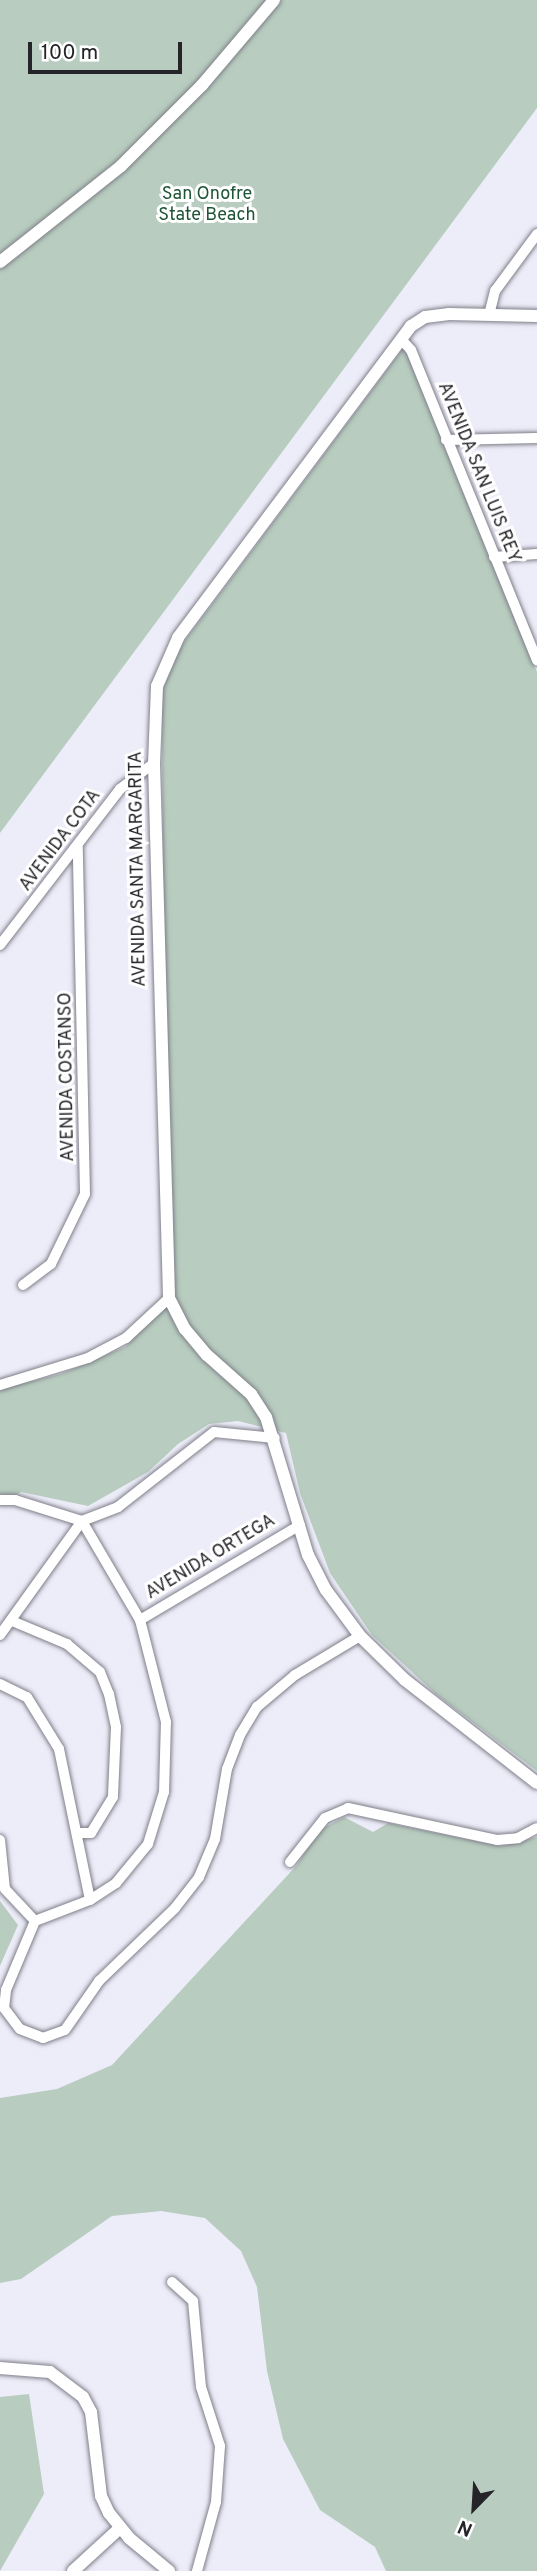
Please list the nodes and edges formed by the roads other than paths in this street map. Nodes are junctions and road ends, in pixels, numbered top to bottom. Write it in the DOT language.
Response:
graph roads {
  1 [pos="274,0"];
  2 [pos="537,234"];
  3 [pos="0,262"];
  4 [pos="489,315"];
  5 [pos="537,316"];
  6 [pos="401,339"];
  7 [pos="537,438"];
  8 [pos="446,440"];
  9 [pos="537,554"];
  10 [pos="494,557"];
  11 [pos="537,660"];
  12 [pos="154,763"];
  13 [pos="78,846"];
  14 [pos="0,946"];
  15 [pos="23,1284"];
  16 [pos="169,1298"];
  17 [pos="0,1385"];
  18 [pos="275,1438"];
  19 [pos="0,1500"];
  20 [pos="82,1521"];
  21 [pos="300,1525"];
  22 [pos="12,1620"];
  23 [pos="140,1620"];
  24 [pos="0,1635"];
  25 [pos="360,1636"];
  26 [pos="0,1684"];
  27 [pos="537,1783"];
  28 [pos="537,1828"];
  29 [pos="79,1833"];
  30 [pos="0,1840"];
  31 [pos="290,1862"];
  32 [pos="2,1891"];
  33 [pos="89,1900"];
  34 [pos="35,1920"];
  35 [pos="172,2282"];
  36 [pos="0,2368"];
  37 [pos="120,2528"];
  38 [pos="73,2571"];
  39 [pos="169,2571"];
  40 [pos="197,2571"];
  1 -- 3 [label="street"];
  2 -- 4 [label="street"];
  4 -- 5 [label="street, AVENIDA SANTA MARGARITA"];
  4 -- 6 [label="street, AVENIDA SANTA MARGARITA"];
  6 -- 8 [label="street, AVENIDA SAN LUIS REY"];
  6 -- 12 [label="street, AVENIDA SANTA MARGARITA"];
  7 -- 8 [label="street"];
  8 -- 10 [label="street, AVENIDA SAN LUIS REY"];
  9 -- 10 [label="street"];
  10 -- 11 [label="street, AVENIDA SAN LUIS REY"];
  12 -- 13 [label="street, AVENIDA COTA"];
  12 -- 16 [label="street, AVENIDA SANTA MARGARITA"];
  13 -- 14 [label="street, AVENIDA COTA"];
  13 -- 15 [label="street, AVENIDA COSTANSO"];
  16 -- 17 [label="street"];
  16 -- 18 [label="street, AVENIDA SANTA MARGARITA"];
  18 -- 20 [label="street"];
  18 -- 21 [label="street, AVENIDA SANTA MARGARITA"];
  19 -- 20 [label="street"];
  20 -- 22 [label="street"];
  20 -- 23 [label="street"];
  21 -- 23 [label="street, AVENIDA ORTEGA"];
  21 -- 25 [label="street, AVENIDA SANTA MARGARITA"];
  22 -- 24 [label="street"];
  22 -- 29 [label="street"];
  23 -- 33 [label="street"];
  25 -- 27 [label="street, AVENIDA SANTA MARGARITA"];
  25 -- 34 [label="street"];
  26 -- 29 [label="street"];
  28 -- 31 [label="street"];
  29 -- 33 [label="street"];
  30 -- 32 [label="street"];
  32 -- 34 [label="street"];
  33 -- 34 [label="street"];
  35 -- 40 [label="street"];
  36 -- 37 [label="street"];
  37 -- 38 [label="street"];
  37 -- 39 [label="street"];
}
